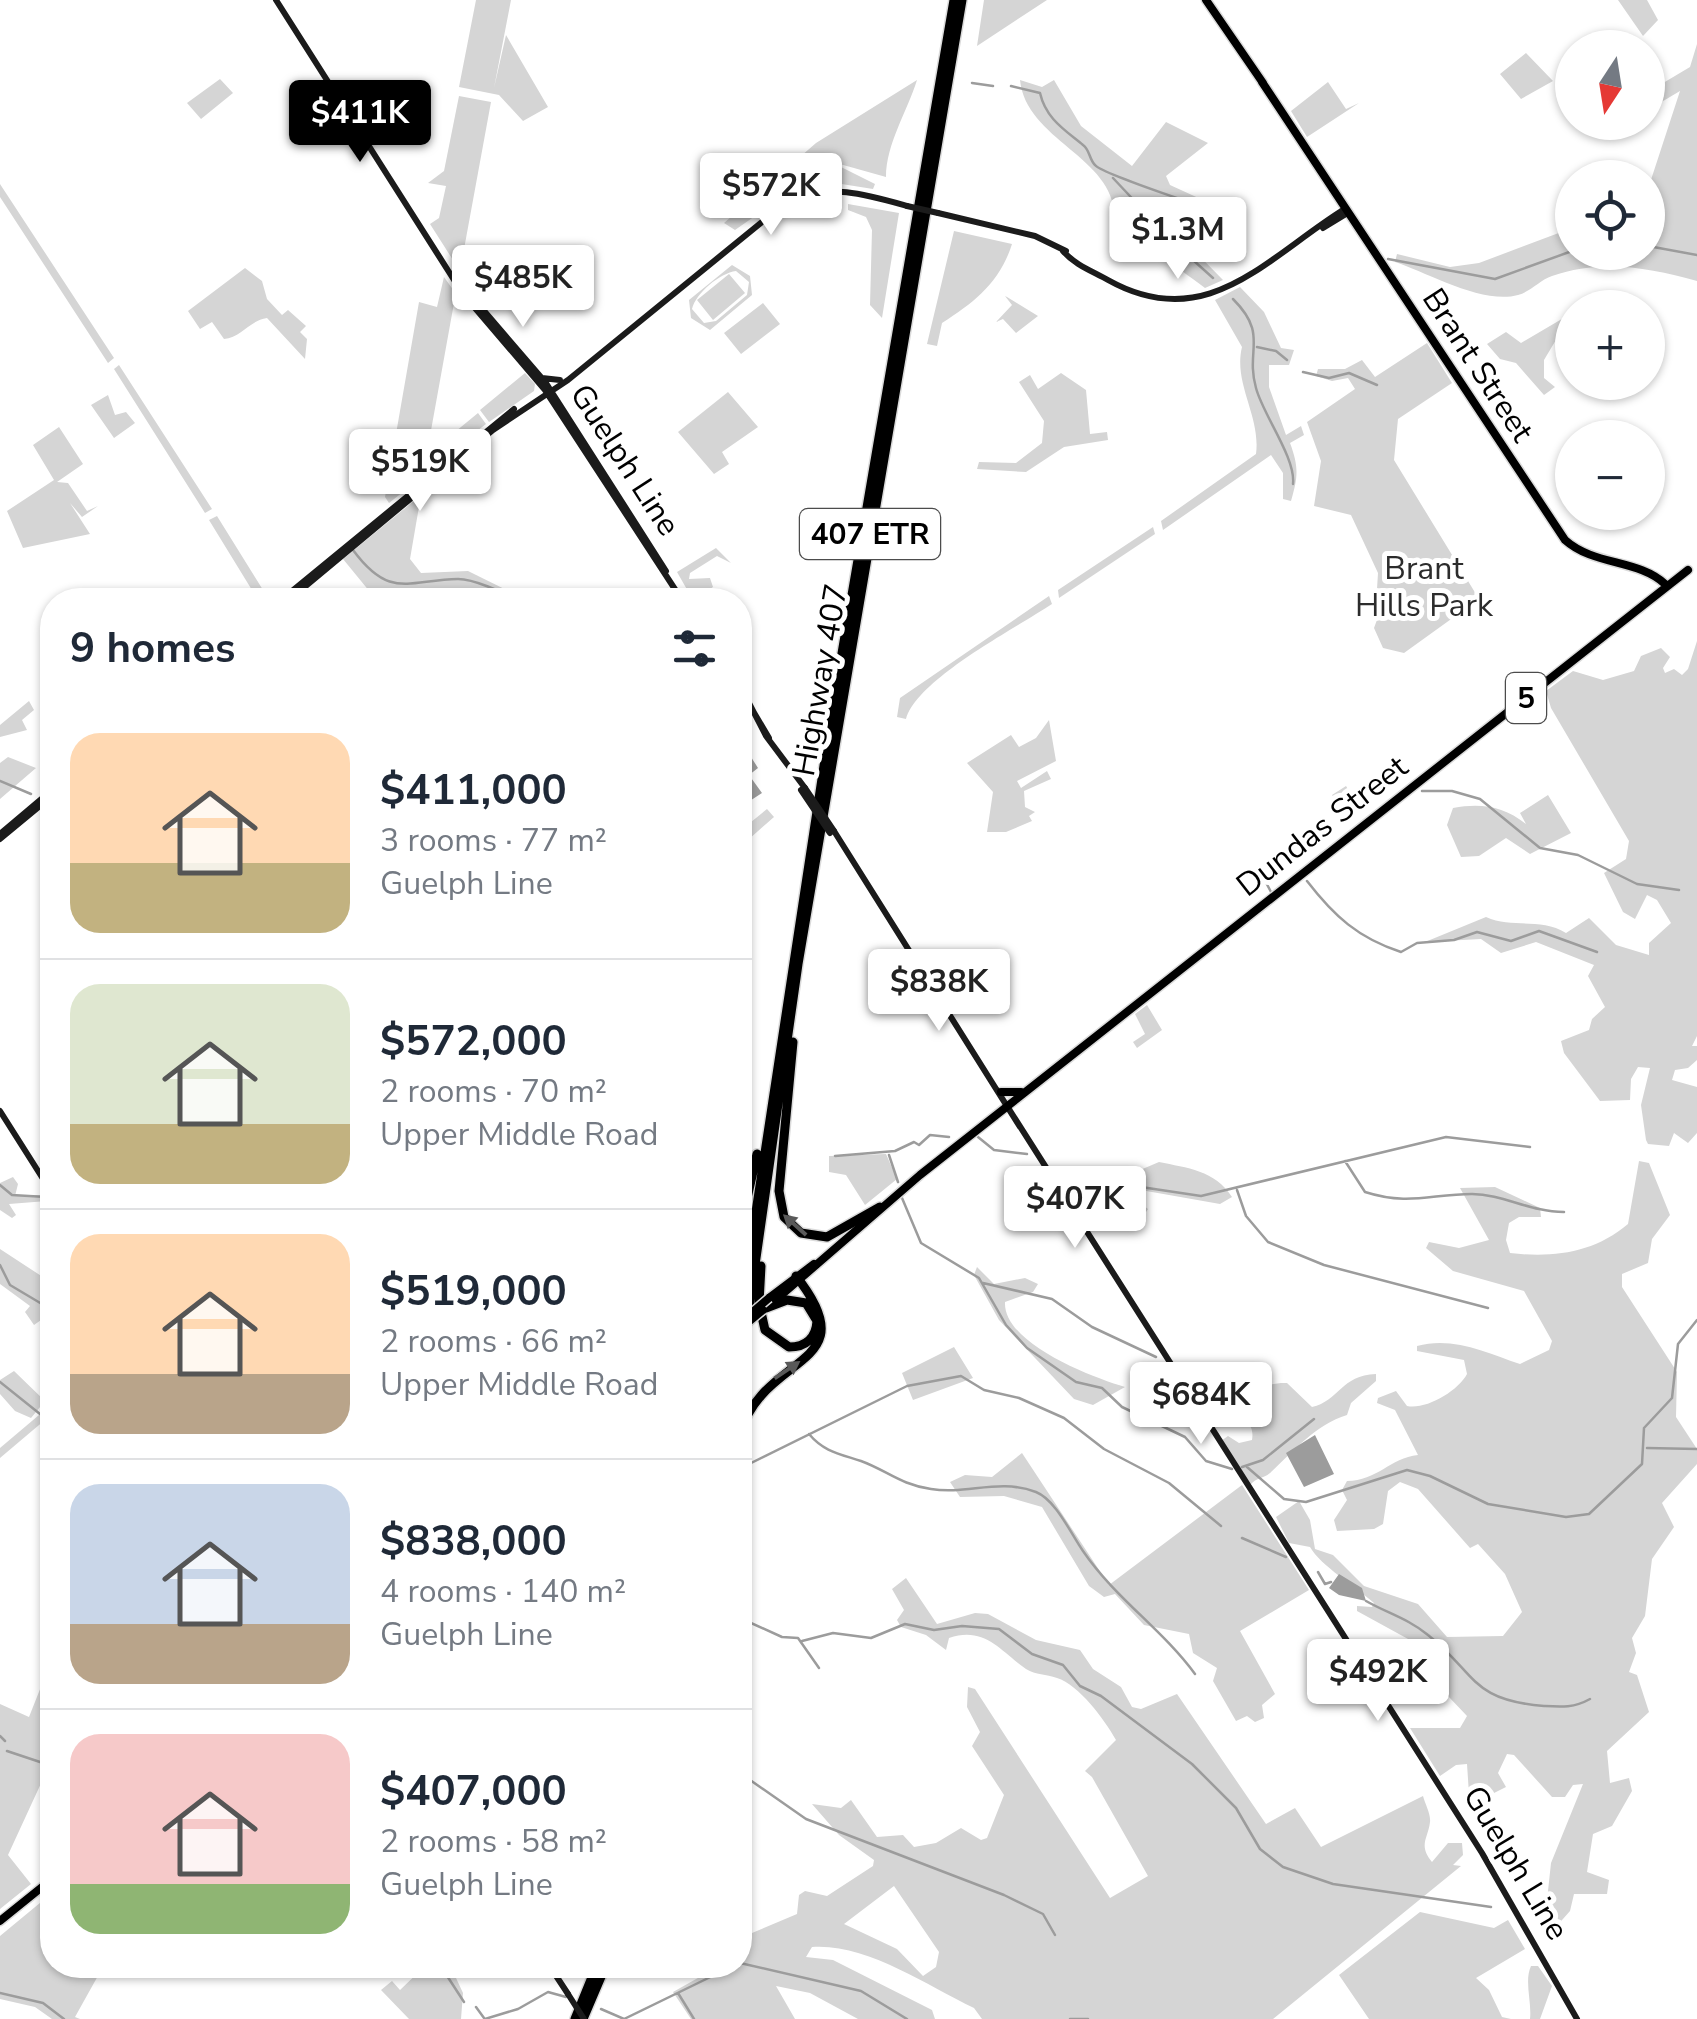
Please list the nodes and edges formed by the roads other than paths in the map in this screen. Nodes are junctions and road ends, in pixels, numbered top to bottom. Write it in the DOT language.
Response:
graph roads {
  1 [pos="276,0"];
  2 [pos="954,0"];
  3 [pos="962,0"];
  4 [pos="1206,0"];
  5 [pos="1262,82"];
  6 [pos="1333,194"];
  7 [pos="1345,212"];
  8 [pos="1330,218"];
  9 [pos="1365,239"];
  10 [pos="1279,254"];
  11 [pos="539,379"];
  12 [pos="562,381"];
  13 [pos="548,390"];
  14 [pos="533,400"];
  15 [pos="556,403"];
  16 [pos="1697,563"];
  17 [pos="1688,570"];
  18 [pos="1665,584"];
  19 [pos="300,588"];
  20 [pos="675,588"];
  21 [pos="1646,602"];
  22 [pos="752,708"];
  23 [pos="40,803"];
  24 [pos="0,837"];
  25 [pos="798,964"];
  26 [pos="774,1078"];
  27 [pos="993,1084"];
  28 [pos="1024,1091"];
  29 [pos="1000,1092"];
  30 [pos="1006,1106"];
  31 [pos="0,1111"];
  32 [pos="40,1174"];
  33 [pos="752,1176"];
  34 [pos="763,1208"];
  35 [pos="880,1208"];
  36 [pos="752,1237"];
  37 [pos="798,1278"];
  38 [pos="752,1285"];
  39 [pos="768,1303"];
  40 [pos="752,1314"];
  41 [pos="752,1410"];
  42 [pos="40,1888"];
  43 [pos="0,1922"];
  44 [pos="558,1978"];
  45 [pos="591,1978"];
  46 [pos="601,1978"];
  47 [pos="575,2019"];
  48 [pos="584,2019"];
  49 [pos="1577,2019"];
  1 -- 11 [label="main road, Guelph Line"];
  2 -- 26 [label="highway, Highway 407 / 407 ETR"];
  3 -- 25 [label="highway, Highway 407 / 407 ETR"];
  4 -- 5 [label="main road, Brant Street"];
  5 -- 6 [label="main road, Brant Street"];
  5 -- 9 [label="main road, Brant Street"];
  6 -- 7 [label="main road, Brant Street"];
  6 -- 8 [label="main road"];
  7 -- 8 [label="main road"];
  7 -- 9 [label="main road, Brant Street"];
  7 -- 10 [label="main road"];
  8 -- 10 [label="main road"];
  9 -- 18 [label="main road, Brant Street"];
  10 -- 12 [label="main road, bridge"];
  11 -- 12 [label="main road"];
  11 -- 13 [label="main road, Guelph Line"];
  11 -- 14 [label="main road"];
  12 -- 13 [label="main road"];
  12 -- 15 [label="main road"];
  13 -- 14 [label="main road"];
  13 -- 15 [label="main road, Guelph Line"];
  14 -- 15 [label="main road"];
  14 -- 19 [label="main road"];
  15 -- 20 [label="main road, Guelph Line"];
  16 -- 17 [label="main road, Dundas Street / 5"];
  17 -- 18 [label="main road, Dundas Street / 5"];
  17 -- 21 [label="main road, Dundas Street / 5"];
  18 -- 21 [label="main road, Dundas Street / 5"];
  21 -- 28 [label="main road, Dundas Street / 5"];
  22 -- 27 [label="main road, Guelph Line, bridge"];
  23 -- 24 [label="main road"];
  25 -- 34 [label="highway, Highway 407 / 407 ETR"];
  35 -- 25 [label="highway, one-way"];
  26 -- 33 [label="highway"];
  26 -- 36 [label="highway, Highway 407 / 407 ETR"];
  27 -- 29 [label="main road, Guelph Line"];
  27 -- 30 [label="main road, Guelph Line"];
  28 -- 29 [label="main road"];
  28 -- 30 [label="main road, Dundas Street / 5"];
  29 -- 30 [label="main road, Guelph Line"];
  30 -- 35 [label="main road, Dundas Street / 5"];
  30 -- 49 [label="main road, Guelph Line"];
  31 -- 32 [label="main road"];
  34 -- 38 [label="highway, Highway 407 / 407 ETR"];
  34 -- 39 [label="highway"];
  35 -- 37 [label="main road, Dundas Street / 5"];
  37 -- 39 [label="main road, Dundas Street / 5"];
  41 -- 37 [label="highway, one-way"];
  39 -- 40 [label="main road, Dundas Street / 5, bridge"];
  42 -- 43 [label="main road"];
  44 -- 48 [label="main road, bridge"];
  45 -- 47 [label="highway"];
  46 -- 48 [label="highway"];
}
